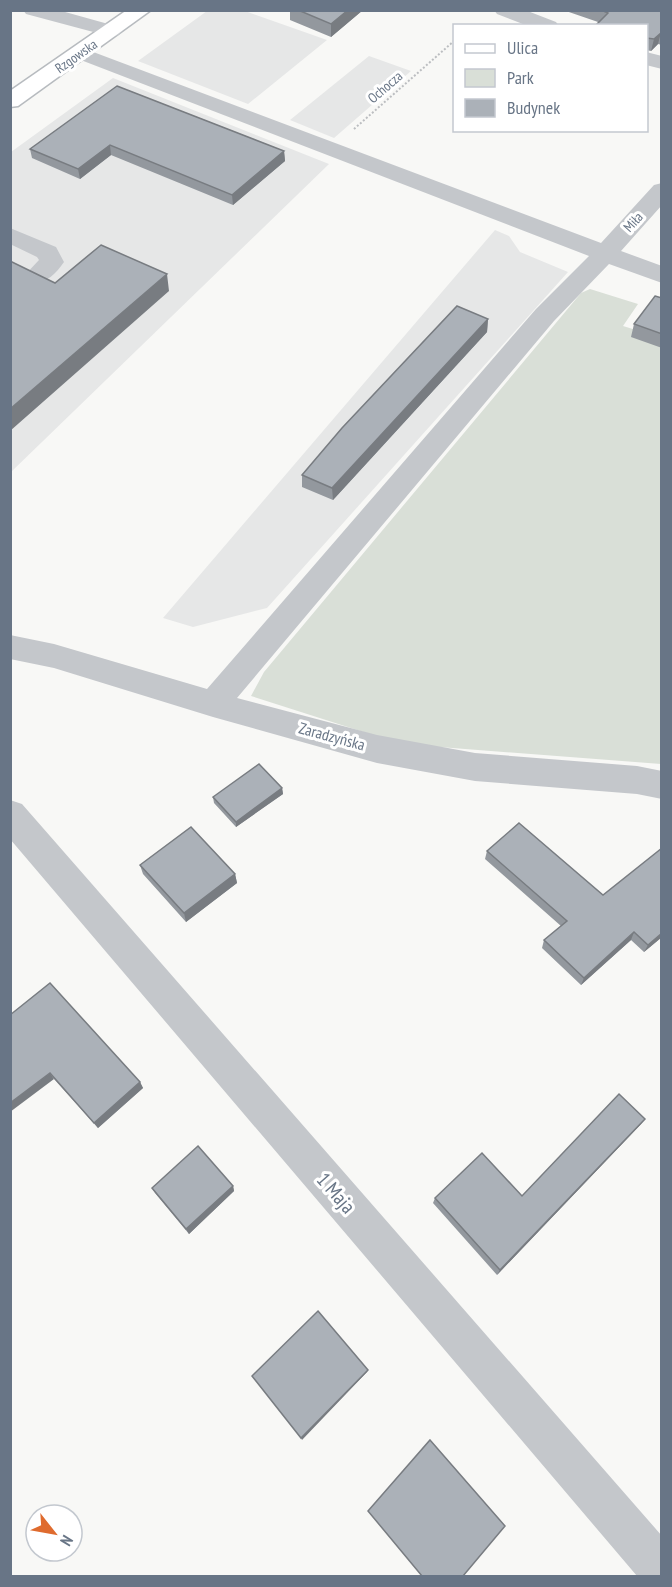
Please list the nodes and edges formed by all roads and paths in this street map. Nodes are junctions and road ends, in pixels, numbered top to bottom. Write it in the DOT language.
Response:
graph roads {
  1 [pos="33,10"];
  2 [pos="141,10"];
  3 [pos="504,10"];
  4 [pos="543,24"];
  5 [pos="112,31"];
  6 [pos="453,42"];
  7 [pos="80,53"];
  8 [pos="10,101"];
  9 [pos="330,150"];
  10 [pos="662,190"];
  11 [pos="10,235"];
  12 [pos="604,254"];
  13 [pos="662,275"];
  14 [pos="35,277"];
  15 [pos="10,647"];
  16 [pos="213,704"];
  17 [pos="662,784"];
  18 [pos="10,814"];
  19 [pos="662,1572"];
  1 -- 5 [label="street"];
  2 -- 5 [label="main road, Rzgowska"];
  3 -- 4 [label="street"];
  5 -- 7 [label="main road, Rzgowska"];
  6 -- 9 [label="path, Ochocza"];
  7 -- 8 [label="main road, Rzgowska"];
  7 -- 9 [label="street"];
  9 -- 12 [label="street"];
  10 -- 12 [label="street, Miła"];
  11 -- 14 [label="street"];
  12 -- 13 [label="street"];
  12 -- 16 [label="street, Miła"];
  15 -- 16 [label="street, Zaradzyńska"];
  16 -- 17 [label="street, Zaradzyńska"];
  18 -- 19 [label="street, 1 Maja"];
}
